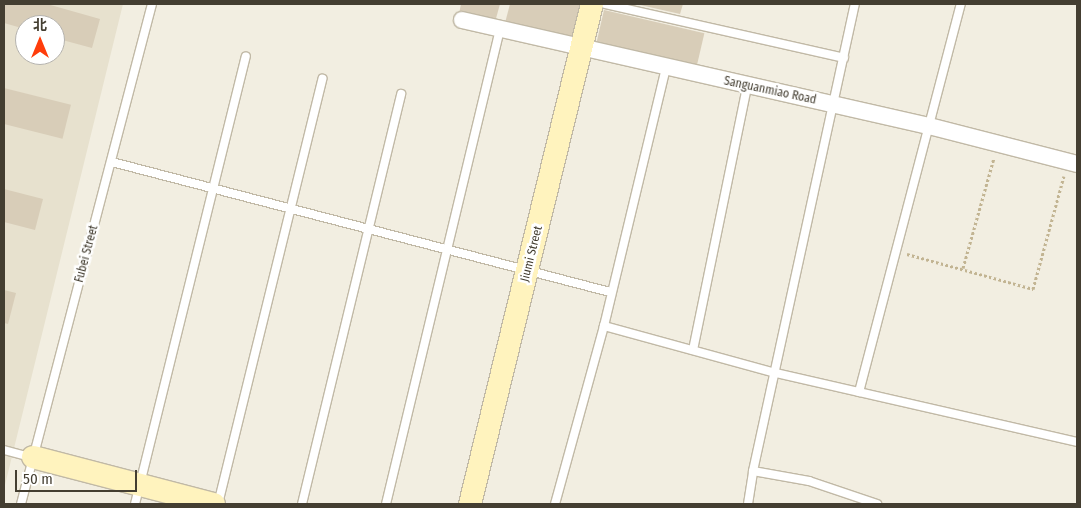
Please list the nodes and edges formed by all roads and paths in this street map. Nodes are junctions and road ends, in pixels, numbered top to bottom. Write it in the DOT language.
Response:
graph roads {
  1 [pos="152,4"];
  2 [pos="592,4"];
  3 [pos="605,4"];
  4 [pos="855,4"];
  5 [pos="961,4"];
  6 [pos="462,20"];
  7 [pos="500,30"];
  8 [pos="582,50"];
  9 [pos="246,57"];
  10 [pos="844,58"];
  11 [pos="666,68"];
  12 [pos="322,79"];
  13 [pos="747,86"];
  14 [pos="400,94"];
  15 [pos="834,105"];
  16 [pos="929,126"];
  17 [pos="998,145"];
  18 [pos="112,162"];
  19 [pos="1073,163"];
  20 [pos="213,189"];
  21 [pos="290,209"];
  22 [pos="368,229"];
  23 [pos="448,250"];
  24 [pos="896,251"];
  25 [pos="963,268"];
  26 [pos="528,270"];
  27 [pos="610,292"];
  28 [pos="604,326"];
  29 [pos="693,350"];
  30 [pos="776,373"];
  31 [pos="859,392"];
  32 [pos="1077,442"];
  33 [pos="4,450"];
  34 [pos="33,457"];
  35 [pos="753,471"];
  36 [pos="138,495"];
  37 [pos="21,504"];
  38 [pos="214,504"];
  39 [pos="218,504"];
  40 [pos="302,504"];
  41 [pos="386,504"];
  42 [pos="470,504"];
  43 [pos="556,504"];
  44 [pos="748,504"];
  45 [pos="877,504"];
  1 -- 18 [label="lane, Fubei Street"];
  2 -- 8 [label="street, Jiumi Street"];
  3 -- 10 [label="lane"];
  4 -- 10 [label="lane"];
  5 -- 16 [label="lane"];
  6 -- 7 [label="street, Sanguanmiao Road"];
  7 -- 8 [label="street, Sanguanmiao Road"];
  7 -- 23 [label="lane"];
  8 -- 11 [label="street, Sanguanmiao Road"];
  8 -- 26 [label="street, Jiumi Street"];
  9 -- 20 [label="lane"];
  10 -- 15 [label="lane"];
  11 -- 13 [label="street, Sanguanmiao Road"];
  11 -- 27 [label="lane"];
  12 -- 21 [label="lane"];
  13 -- 15 [label="street, Sanguanmiao Road"];
  13 -- 29 [label="lane"];
  14 -- 22 [label="lane"];
  15 -- 16 [label="street, Sanguanmiao Road"];
  15 -- 30 [label="lane"];
  16 -- 17 [label="street, Sanguanmiao Road"];
  16 -- 24 [label="lane"];
  17 -- 19 [label="street, Sanguanmiao Road"];
  17 -- 25 [label="path"];
  18 -- 20 [label="lane"];
  18 -- 34 [label="lane, Fubei Street"];
  19 -- 25 [label="path"];
  20 -- 21 [label="lane"];
  20 -- 36 [label="lane"];
  21 -- 22 [label="lane"];
  21 -- 39 [label="lane"];
  22 -- 23 [label="lane"];
  22 -- 40 [label="lane"];
  23 -- 26 [label="lane"];
  23 -- 41 [label="lane"];
  24 -- 25 [label="path"];
  24 -- 31 [label="lane"];
  26 -- 27 [label="lane"];
  26 -- 42 [label="street, Jiumi Street"];
  27 -- 28 [label="lane"];
  28 -- 29 [label="lane"];
  28 -- 43 [label="lane"];
  29 -- 30 [label="lane"];
  30 -- 31 [label="lane"];
  30 -- 35 [label="lane"];
  31 -- 32 [label="lane"];
  33 -- 34 [label="lane"];
  34 -- 36 [label="street"];
  34 -- 37 [label="lane, Fubei Street"];
  35 -- 44 [label="lane"];
  35 -- 45 [label="lane"];
  36 -- 38 [label="street"];
}
